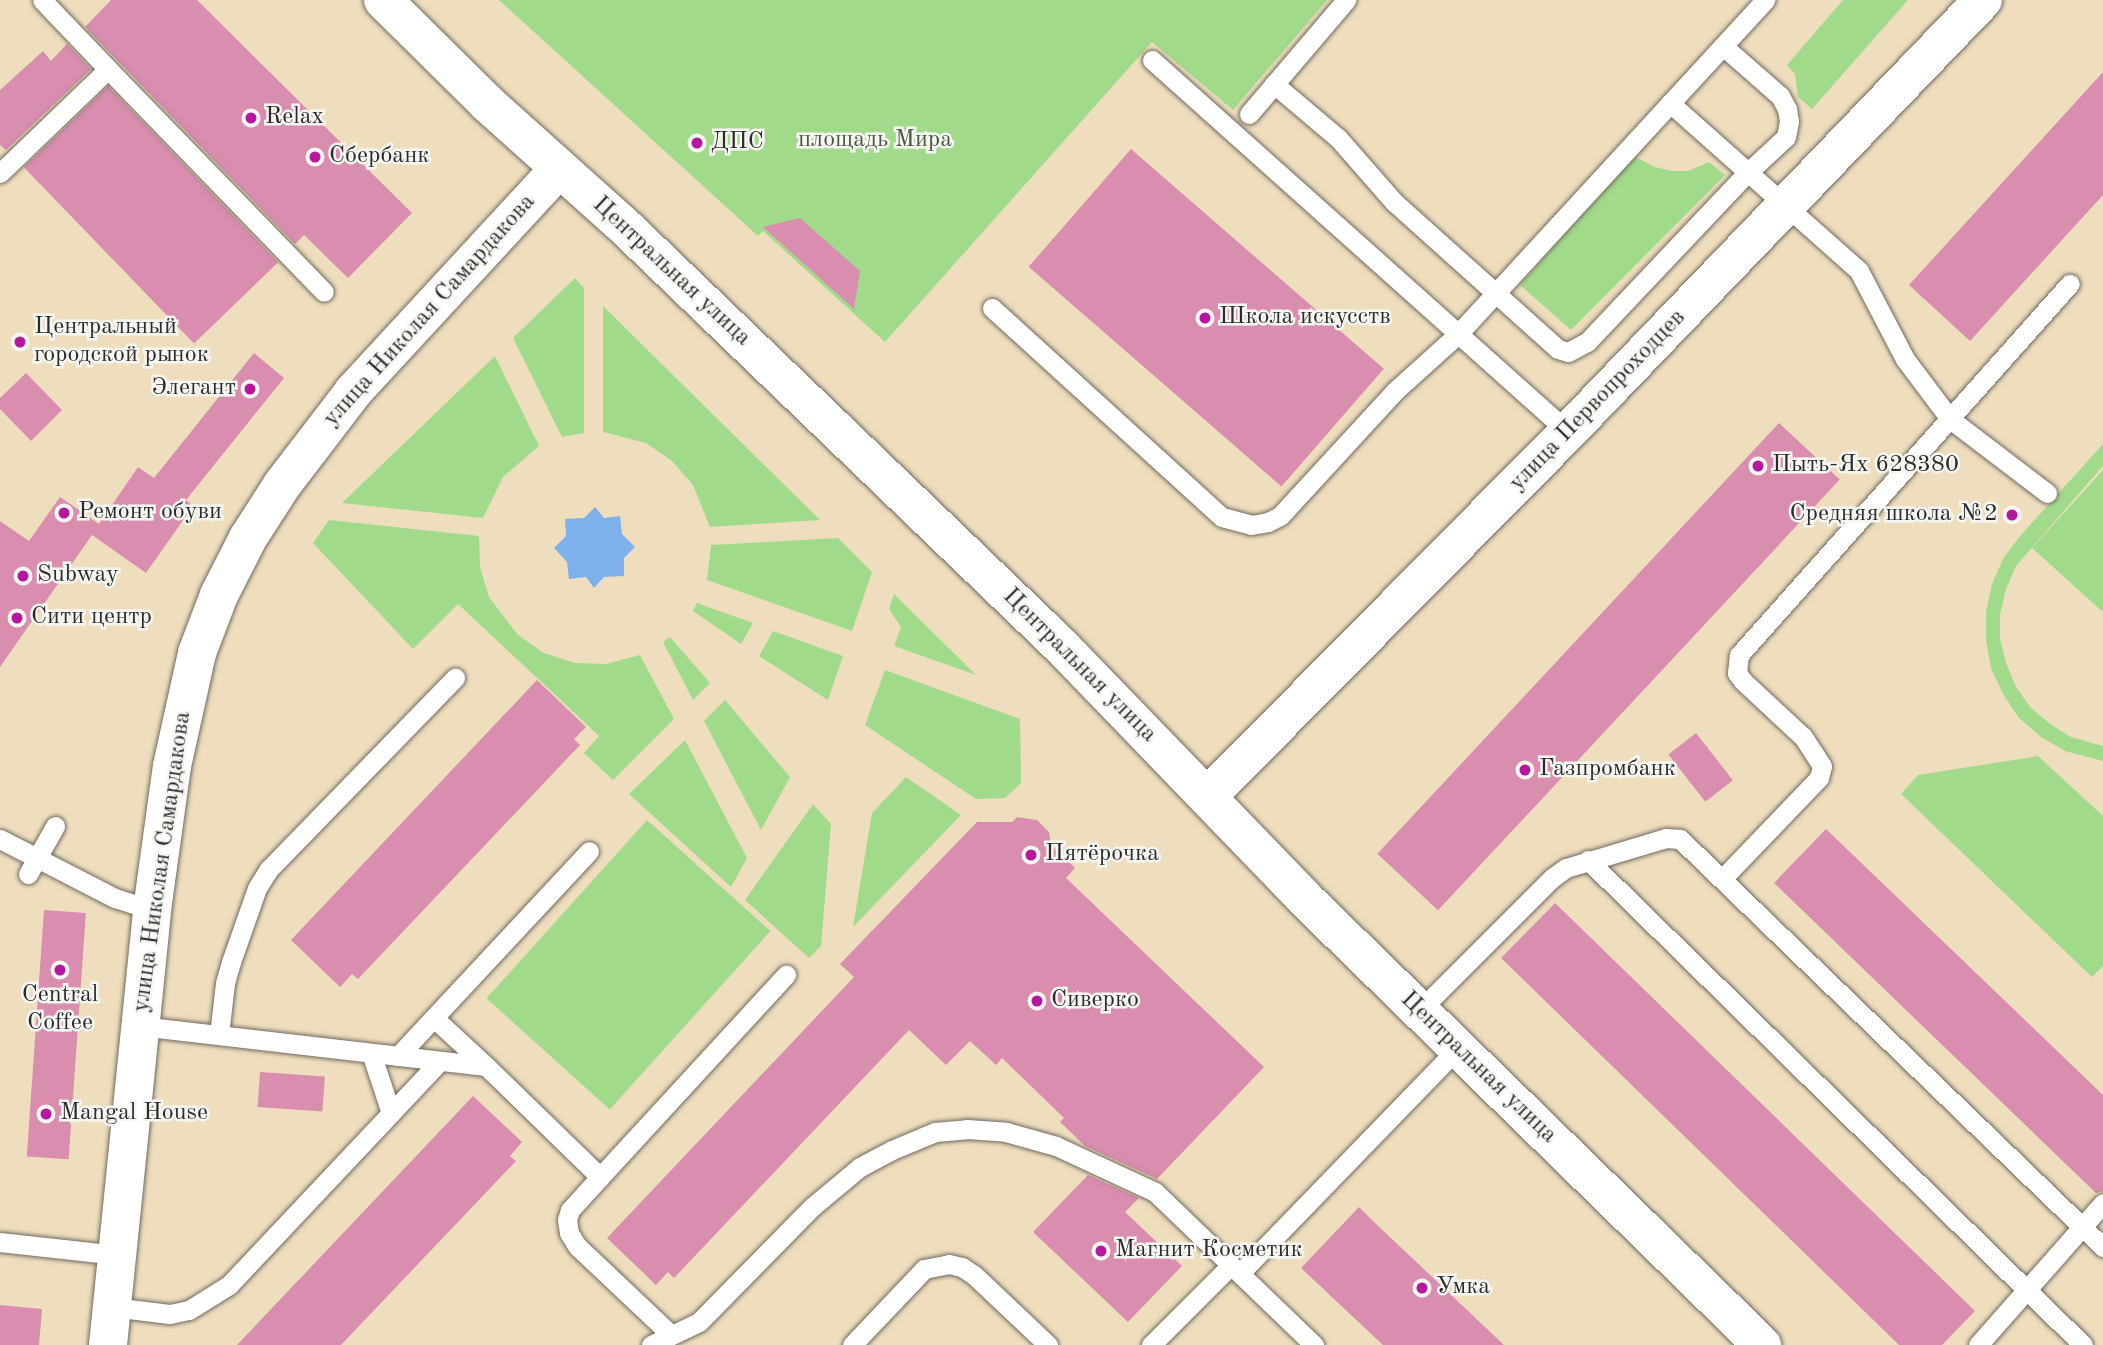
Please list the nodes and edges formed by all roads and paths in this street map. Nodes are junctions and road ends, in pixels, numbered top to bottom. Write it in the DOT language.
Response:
graph roads {
  1 [pos="383,0"];
  2 [pos="1346,0"];
  3 [pos="1765,0"];
  4 [pos="1983,0"];
  5 [pos="52,3"];
  6 [pos="1723,46"];
  7 [pos="1152,60"];
  8 [pos="108,69"];
  9 [pos="1274,84"];
  10 [pos="1670,103"];
  11 [pos="1249,114"];
  12 [pos="559,169"];
  13 [pos="0,173"];
  14 [pos="1746,174"];
  15 [pos="1788,206"];
  16 [pos="2070,284"];
  17 [pos="324,292"];
  18 [pos="1496,292"];
  19 [pos="992,308"];
  20 [pos="1458,334"];
  21 [pos="1950,419"];
  22 [pos="1568,432"];
  23 [pos="2047,493"];
  24 [pos="455,678"];
  25 [pos="1207,797"];
  26 [pos="55,826"];
  27 [pos="0,839"];
  28 [pos="589,852"];
  29 [pos="1588,860"];
  30 [pos="32,866"];
  31 [pos="1722,878"];
  32 [pos="152,909"];
  33 [pos="786,975"];
  34 [pos="1420,1010"];
  35 [pos="434,1018"];
  36 [pos="140,1026"];
  37 [pos="219,1035"];
  38 [pos="1458,1048"];
  39 [pos="371,1053"];
  40 [pos="398,1056"];
  41 [pos="440,1060"];
  42 [pos="486,1066"];
  43 [pos="391,1113"];
  44 [pos="600,1177"];
  45 [pos="2103,1203"];
  46 [pos="2082,1227"];
  47 [pos="0,1242"];
  48 [pos="2103,1247"];
  49 [pos="117,1255"];
  50 [pos="1236,1269"];
  51 [pos="2028,1292"];
  52 [pos="112,1307"];
  53 [pos="670,1334"];
  54 [pos="108,1345"];
  55 [pos="651,1345"];
  56 [pos="852,1345"];
  57 [pos="1048,1345"];
  58 [pos="1151,1345"];
  59 [pos="1314,1345"];
  60 [pos="1762,1345"];
  61 [pos="1978,1345"];
  62 [pos="2083,1345"];
  1 -- 12 [label="street, Центральная улица"];
  2 -- 9 [label="lane"];
  3 -- 6 [label="lane"];
  4 -- 15 [label="street, улица Первопроходцев"];
  5 -- 8 [label="lane"];
  6 -- 10 [label="lane"];
  6 -- 14 [label="lane"];
  7 -- 20 [label="lane"];
  8 -- 13 [label="lane"];
  8 -- 17 [label="lane"];
  9 -- 11 [label="lane"];
  9 -- 18 [label="lane"];
  10 -- 14 [label="lane"];
  10 -- 18 [label="lane"];
  12 -- 25 [label="street, Центральная улица"];
  12 -- 32 [label="street, улица Николая Самардакова"];
  14 -- 15 [label="lane"];
  14 -- 18 [label="lane"];
  15 -- 21 [label="lane"];
  15 -- 22 [label="street, улица Первопроходцев"];
  16 -- 21 [label="lane"];
  18 -- 20 [label="lane"];
  19 -- 20 [label="lane"];
  20 -- 22 [label="lane"];
  21 -- 23 [label="lane"];
  21 -- 31 [label="lane"];
  22 -- 25 [label="street, улица Первопроходцев"];
  24 -- 37 [label="lane"];
  25 -- 34 [label="street, Центральная улица"];
  26 -- 30 [label="lane"];
  27 -- 30 [label="lane"];
  28 -- 35 [label="lane"];
  29 -- 31 [label="lane"];
  29 -- 34 [label="lane"];
  29 -- 51 [label="lane"];
  30 -- 32 [label="lane"];
  31 -- 46 [label="lane"];
  32 -- 36 [label="street, улица Николая Самардакова"];
  33 -- 44 [label="lane"];
  34 -- 38 [label="street, Центральная улица"];
  35 -- 40 [label="lane"];
  35 -- 42 [label="lane"];
  36 -- 37 [label="lane"];
  36 -- 49 [label="street, улица Николая Самардакова"];
  37 -- 39 [label="lane"];
  38 -- 50 [label="lane"];
  38 -- 60 [label="street, Центральная улица"];
  39 -- 40 [label="lane"];
  39 -- 43 [label="lane"];
  40 -- 41 [label="lane"];
  41 -- 42 [label="lane"];
  41 -- 43 [label="lane"];
  42 -- 44 [label="lane"];
  43 -- 52 [label="lane"];
  44 -- 53 [label="lane"];
  45 -- 46 [label="lane"];
  46 -- 48 [label="lane"];
  46 -- 51 [label="lane"];
  47 -- 49 [label="lane"];
  49 -- 52 [label="street, улица Николая Самардакова"];
  50 -- 53 [label="lane"];
  50 -- 58 [label="lane"];
  50 -- 59 [label="lane"];
  51 -- 61 [label="lane"];
  51 -- 62 [label="lane"];
  52 -- 54 [label="street, улица Николая Самардакова"];
  53 -- 55 [label="lane"];
  56 -- 57 [label="lane"];
}
